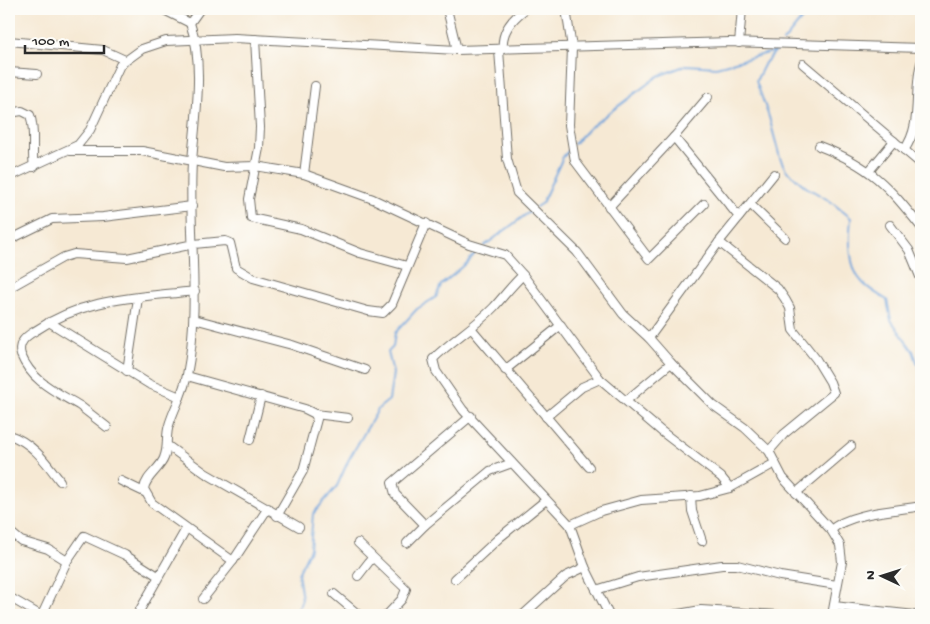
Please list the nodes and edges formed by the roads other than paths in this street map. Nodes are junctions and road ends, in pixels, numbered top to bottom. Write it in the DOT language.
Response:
graph roads {
  1 [pos="162,9"];
  2 [pos="200,9"];
  3 [pos="448,9"];
  4 [pos="566,9"];
  5 [pos="742,9"];
  6 [pos="524,10"];
  7 [pos="190,23"];
  8 [pos="196,38"];
  9 [pos="255,39"];
  10 [pos="9,41"];
  11 [pos="739,42"];
  12 [pos="572,48"];
  13 [pos="921,48"];
  14 [pos="458,50"];
  15 [pos="501,50"];
  16 [pos="125,60"];
  17 [pos="921,63"];
  18 [pos="803,64"];
  19 [pos="9,72"];
  20 [pos="37,74"];
  21 [pos="315,86"];
  22 [pos="708,97"];
  23 [pos="9,113"];
  24 [pos="674,137"];
  25 [pos="894,141"];
  26 [pos="819,146"];
  27 [pos="904,150"];
  28 [pos="70,151"];
  29 [pos="192,162"];
  30 [pos="921,164"];
  31 [pos="255,166"];
  32 [pos="34,167"];
  33 [pos="870,170"];
  34 [pos="304,174"];
  35 [pos="774,174"];
  36 [pos="9,177"];
  37 [pos="704,204"];
  38 [pos="750,204"];
  39 [pos="192,206"];
  40 [pos="609,206"];
  41 [pos="739,218"];
  42 [pos="426,222"];
  43 [pos="890,226"];
  44 [pos="921,227"];
  45 [pos="785,238"];
  46 [pos="9,240"];
  47 [pos="719,242"];
  48 [pos="194,244"];
  49 [pos="407,266"];
  50 [pos="523,275"];
  51 [pos="921,279"];
  52 [pos="9,288"];
  53 [pos="195,291"];
  54 [pos="138,298"];
  55 [pos="194,319"];
  56 [pos="49,322"];
  57 [pos="561,325"];
  58 [pos="471,328"];
  59 [pos="649,338"];
  60 [pos="671,363"];
  61 [pos="127,370"];
  62 [pos="365,370"];
  63 [pos="505,370"];
  64 [pos="187,376"];
  65 [pos="600,379"];
  66 [pos="261,396"];
  67 [pos="180,397"];
  68 [pos="627,400"];
  69 [pos="315,414"];
  70 [pos="471,416"];
  71 [pos="546,417"];
  72 [pos="348,418"];
  73 [pos="107,427"];
  74 [pos="9,435"];
  75 [pos="250,440"];
  76 [pos="168,446"];
  77 [pos="851,446"];
  78 [pos="769,451"];
  79 [pos="512,463"];
  80 [pos="775,463"];
  81 [pos="589,467"];
  82 [pos="60,481"];
  83 [pos="121,481"];
  84 [pos="730,488"];
  85 [pos="144,492"];
  86 [pos="796,493"];
  87 [pos="691,496"];
  88 [pos="546,500"];
  89 [pos="921,506"];
  90 [pos="268,508"];
  91 [pos="277,516"];
  92 [pos="425,525"];
  93 [pos="570,525"];
  94 [pos="298,527"];
  95 [pos="186,529"];
  96 [pos="831,530"];
  97 [pos="9,531"];
  98 [pos="702,541"];
  99 [pos="358,543"];
  100 [pos="407,543"];
  101 [pos="372,558"];
  102 [pos="67,561"];
  103 [pos="232,562"];
  104 [pos="585,567"];
  105 [pos="158,576"];
  106 [pos="358,576"];
  107 [pos="455,579"];
  108 [pos="837,585"];
  109 [pos="596,590"];
  110 [pos="334,594"];
  111 [pos="9,598"];
  112 [pos="203,599"];
  113 [pos="834,606"];
  114 [pos="41,615"];
  115 [pos="136,615"];
  116 [pos="359,615"];
  117 [pos="386,615"];
  118 [pos="523,615"];
  119 [pos="609,615"];
  120 [pos="673,615"];
  121 [pos="779,615"];
  122 [pos="832,615"];
  123 [pos="915,615"];
  1 -- 7 [label="street"];
  2 -- 7 [label="street"];
  3 -- 14 [label="street"];
  4 -- 12 [label="street"];
  5 -- 11 [label="street"];
  6 -- 15 [label="street"];
  7 -- 8 [label="street"];
  8 -- 9 [label="street"];
  8 -- 16 [label="street"];
  8 -- 29 [label="street"];
  9 -- 14 [label="street"];
  9 -- 31 [label="street"];
  10 -- 16 [label="street"];
  11 -- 12 [label="street"];
  11 -- 13 [label="street"];
  12 -- 15 [label="street"];
  12 -- 40 [label="street"];
  14 -- 15 [label="street"];
  15 -- 59 [label="street"];
  16 -- 28 [label="street"];
  17 -- 27 [label="street"];
  18 -- 25 [label="street"];
  19 -- 20 [label="street"];
  21 -- 34 [label="street"];
  22 -- 24 [label="street"];
  23 -- 32 [label="street"];
  24 -- 40 [label="street"];
  24 -- 41 [label="street"];
  25 -- 27 [label="street"];
  25 -- 33 [label="street"];
  26 -- 33 [label="street"];
  27 -- 30 [label="street"];
  28 -- 29 [label="street"];
  28 -- 32 [label="street"];
  29 -- 31 [label="street"];
  29 -- 39 [label="street"];
  31 -- 34 [label="street"];
  31 -- 49 [label="street"];
  32 -- 36 [label="street"];
  33 -- 44 [label="street"];
  34 -- 42 [label="street"];
  35 -- 38 [label="street"];
  37 -- 40 [label="street"];
  38 -- 41 [label="street"];
  38 -- 45 [label="street"];
  39 -- 46 [label="street"];
  39 -- 48 [label="street"];
  41 -- 47 [label="street"];
  42 -- 49 [label="street"];
  42 -- 50 [label="street"];
  43 -- 51 [label="street"];
  47 -- 59 [label="street"];
  47 -- 78 [label="street"];
  48 -- 49 [label="street"];
  48 -- 52 [label="street"];
  48 -- 53 [label="street"];
  50 -- 57 [label="street"];
  50 -- 58 [label="street"];
  53 -- 54 [label="street"];
  53 -- 55 [label="street"];
  54 -- 56 [label="street"];
  54 -- 61 [label="street"];
  55 -- 62 [label="street"];
  55 -- 64 [label="street"];
  56 -- 61 [label="street"];
  56 -- 73 [label="street"];
  57 -- 63 [label="street"];
  57 -- 65 [label="street"];
  58 -- 63 [label="street"];
  58 -- 70 [label="street"];
  59 -- 60 [label="street"];
  60 -- 68 [label="street"];
  60 -- 78 [label="street"];
  61 -- 67 [label="street"];
  63 -- 71 [label="street"];
  64 -- 66 [label="street"];
  64 -- 67 [label="street"];
  65 -- 68 [label="street"];
  65 -- 71 [label="street"];
  66 -- 69 [label="street"];
  66 -- 75 [label="street"];
  67 -- 76 [label="street"];
  68 -- 84 [label="street"];
  69 -- 72 [label="street"];
  69 -- 91 [label="street"];
  70 -- 79 [label="street"];
  70 -- 92 [label="street"];
  71 -- 81 [label="street"];
  74 -- 82 [label="street"];
  76 -- 85 [label="street"];
  76 -- 90 [label="street"];
  77 -- 86 [label="street"];
  78 -- 80 [label="street"];
  79 -- 88 [label="street"];
  79 -- 92 [label="street"];
  80 -- 84 [label="street"];
  80 -- 86 [label="street"];
  83 -- 85 [label="street"];
  84 -- 87 [label="street"];
  85 -- 95 [label="street"];
  86 -- 96 [label="street"];
  87 -- 93 [label="street"];
  87 -- 98 [label="street"];
  88 -- 93 [label="street"];
  88 -- 107 [label="street"];
  89 -- 96 [label="street"];
  90 -- 91 [label="street"];
  90 -- 103 [label="street"];
  91 -- 94 [label="street"];
  92 -- 100 [label="street"];
  93 -- 104 [label="street"];
  95 -- 103 [label="street"];
  95 -- 105 [label="street"];
  96 -- 108 [label="street"];
  97 -- 102 [label="street"];
  99 -- 101 [label="street"];
  101 -- 106 [label="street"];
  101 -- 117 [label="street"];
  102 -- 105 [label="street"];
  102 -- 114 [label="street"];
  103 -- 112 [label="street"];
  104 -- 109 [label="street"];
  104 -- 118 [label="street"];
  105 -- 115 [label="street"];
  108 -- 109 [label="street"];
  108 -- 113 [label="street"];
  109 -- 119 [label="street"];
  110 -- 116 [label="street"];
  111 -- 114 [label="street"];
  113 -- 122 [label="street"];
  113 -- 123 [label="street"];
  120 -- 121 [label="street"];
}
